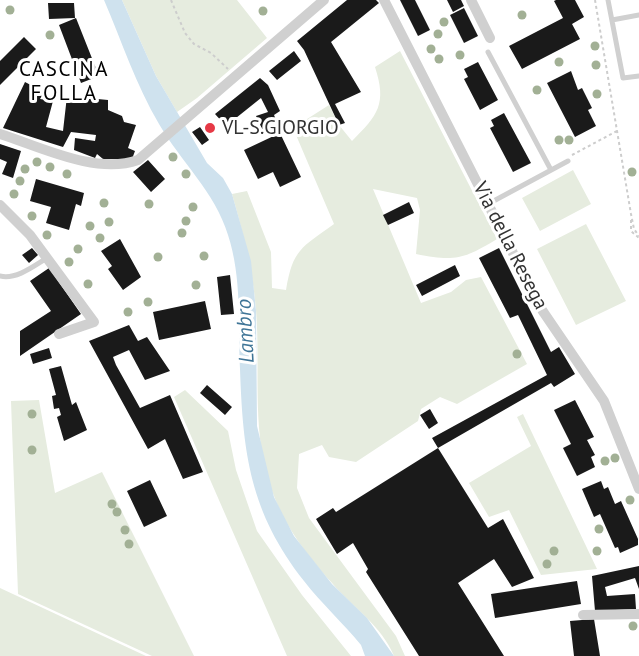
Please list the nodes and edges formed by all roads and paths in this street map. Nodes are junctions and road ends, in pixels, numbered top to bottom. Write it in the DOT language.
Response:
graph roads {
  1 [pos="171,0"];
  2 [pos="324,0"];
  3 [pos="384,0"];
  4 [pos="471,0"];
  5 [pos="595,0"];
  6 [pos="608,0"];
  7 [pos="639,15"];
  8 [pos="612,20"];
  9 [pos="490,38"];
  10 [pos="488,52"];
  11 [pos="235,76"];
  12 [pos="639,76"];
  13 [pos="617,131"];
  14 [pos="0,134"];
  15 [pos="568,161"];
  16 [pos="551,170"];
  17 [pos="488,204"];
  18 [pos="0,205"];
  19 [pos="639,237"];
  20 [pos="47,258"];
  21 [pos="0,276"];
  22 [pos="59,334"];
  23 [pos="639,489"];
  24 [pos="639,614"];
  25 [pos="583,615"];
  1 -- 11 [label="path"];
  2 -- 11 [label="street"];
  3 -- 17 [label="street, Via della Resega"];
  4 -- 9 [label="street"];
  5 -- 13 [label="path"];
  6 -- 8 [label="lane"];
  7 -- 8 [label="lane"];
  8 -- 12 [label="lane"];
  10 -- 16 [label="lane"];
  11 -- 14 [label="street"];
  13 -- 15 [label="path"];
  13 -- 19 [label="path"];
  15 -- 16 [label="lane"];
  16 -- 17 [label="lane"];
  17 -- 23 [label="street, Via della Resega"];
  18 -- 20 [label="street"];
  20 -- 21 [label="lane"];
  20 -- 22 [label="street"];
  24 -- 25 [label="street"];
}
